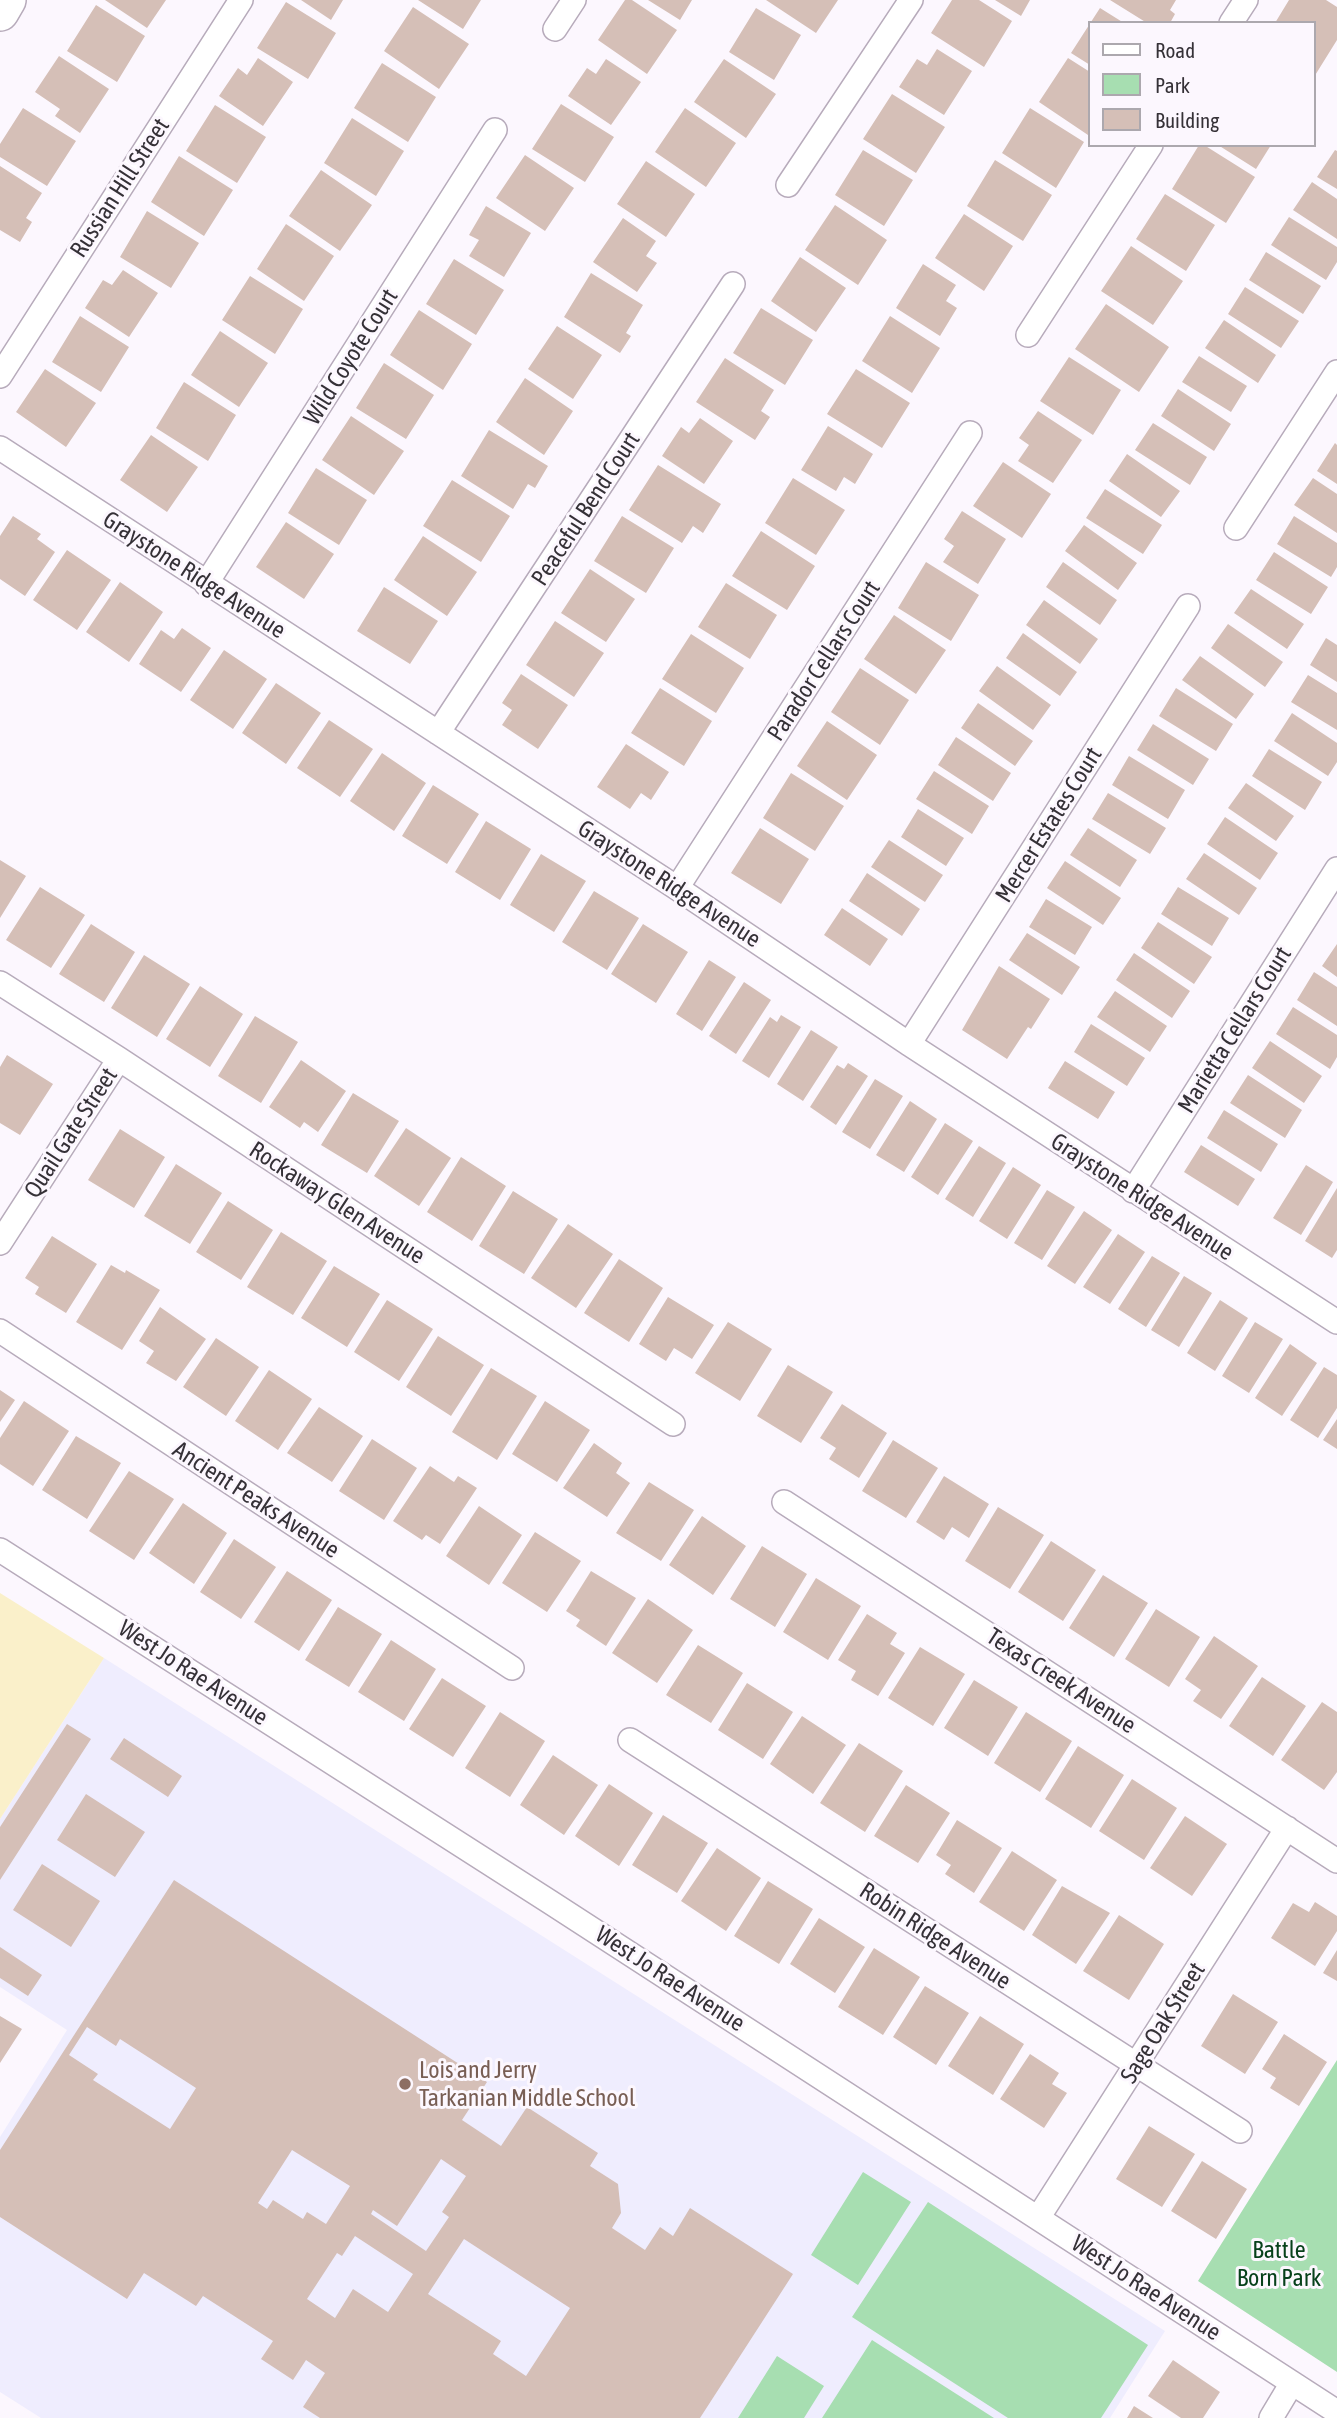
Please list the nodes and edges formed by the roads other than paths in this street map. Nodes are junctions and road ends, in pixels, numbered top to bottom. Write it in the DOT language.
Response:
graph roads {
  1 [pos="8,0"];
  2 [pos="241,0"];
  3 [pos="574,0"];
  4 [pos="911,0"];
  5 [pos="1246,0"];
  6 [pos="0,12"];
  7 [pos="1232,21"];
  8 [pos="555,29"];
  9 [pos="495,130"];
  10 [pos="1151,147"];
  11 [pos="788,185"];
  12 [pos="733,284"];
  13 [pos="1028,335"];
  14 [pos="1337,372"];
  15 [pos="0,376"];
  16 [pos="970,433"];
  17 [pos="0,448"];
  18 [pos="1236,528"];
  19 [pos="206,584"];
  20 [pos="1188,606"];
  21 [pos="438,733"];
  22 [pos="1337,870"];
  23 [pos="677,888"];
  24 [pos="0,983"];
  25 [pos="909,1044"];
  26 [pos="119,1059"];
  27 [pos="1133,1191"];
  28 [pos="0,1243"];
  29 [pos="1337,1322"];
  30 [pos="0,1331"];
  31 [pos="673,1424"];
  32 [pos="784,1502"];
  33 [pos="0,1550"];
  34 [pos="512,1668"];
  35 [pos="630,1740"];
  36 [pos="1287,1828"];
  37 [pos="1337,1861"];
  38 [pos="1137,2066"];
  39 [pos="1240,2131"];
  40 [pos="1038,2218"];
  41 [pos="1292,2383"];
  42 [pos="1337,2412"];
  43 [pos="1271,2418"];
  1 -- 6 [label="main road"];
  2 -- 15 [label="street, Russian Hill Street"];
  3 -- 8 [label="street"];
  4 -- 11 [label="street"];
  5 -- 7 [label="street"];
  9 -- 19 [label="street, Wild Coyote Court"];
  10 -- 13 [label="street"];
  12 -- 21 [label="street, Peaceful Bend Court"];
  14 -- 18 [label="street"];
  16 -- 23 [label="street, Parador Cellars Court"];
  17 -- 19 [label="street, Graystone Ridge Avenue"];
  19 -- 21 [label="street, Graystone Ridge Avenue"];
  20 -- 25 [label="street, Mercer Estates Court"];
  21 -- 23 [label="street, Graystone Ridge Avenue"];
  22 -- 27 [label="street, Marietta Cellars Court"];
  23 -- 25 [label="street, Graystone Ridge Avenue"];
  24 -- 26 [label="street, Rockaway Glen Avenue"];
  25 -- 27 [label="street, Graystone Ridge Avenue"];
  26 -- 28 [label="street, Quail Gate Street"];
  26 -- 31 [label="street, Rockaway Glen Avenue"];
  27 -- 29 [label="street, Graystone Ridge Avenue"];
  30 -- 34 [label="street, Ancient Peaks Avenue"];
  32 -- 36 [label="street, Texas Creek Avenue"];
  33 -- 40 [label="street, West Jo Rae Avenue"];
  35 -- 38 [label="street, Robin Ridge Avenue"];
  36 -- 37 [label="street, Texas Creek Avenue"];
  36 -- 38 [label="street, Sage Oak Street"];
  38 -- 39 [label="street, Robin Ridge Avenue"];
  38 -- 40 [label="street, Sage Oak Street"];
  40 -- 41 [label="street, West Jo Rae Avenue"];
  41 -- 42 [label="street, West Jo Rae Avenue"];
  41 -- 43 [label="street"];
}
